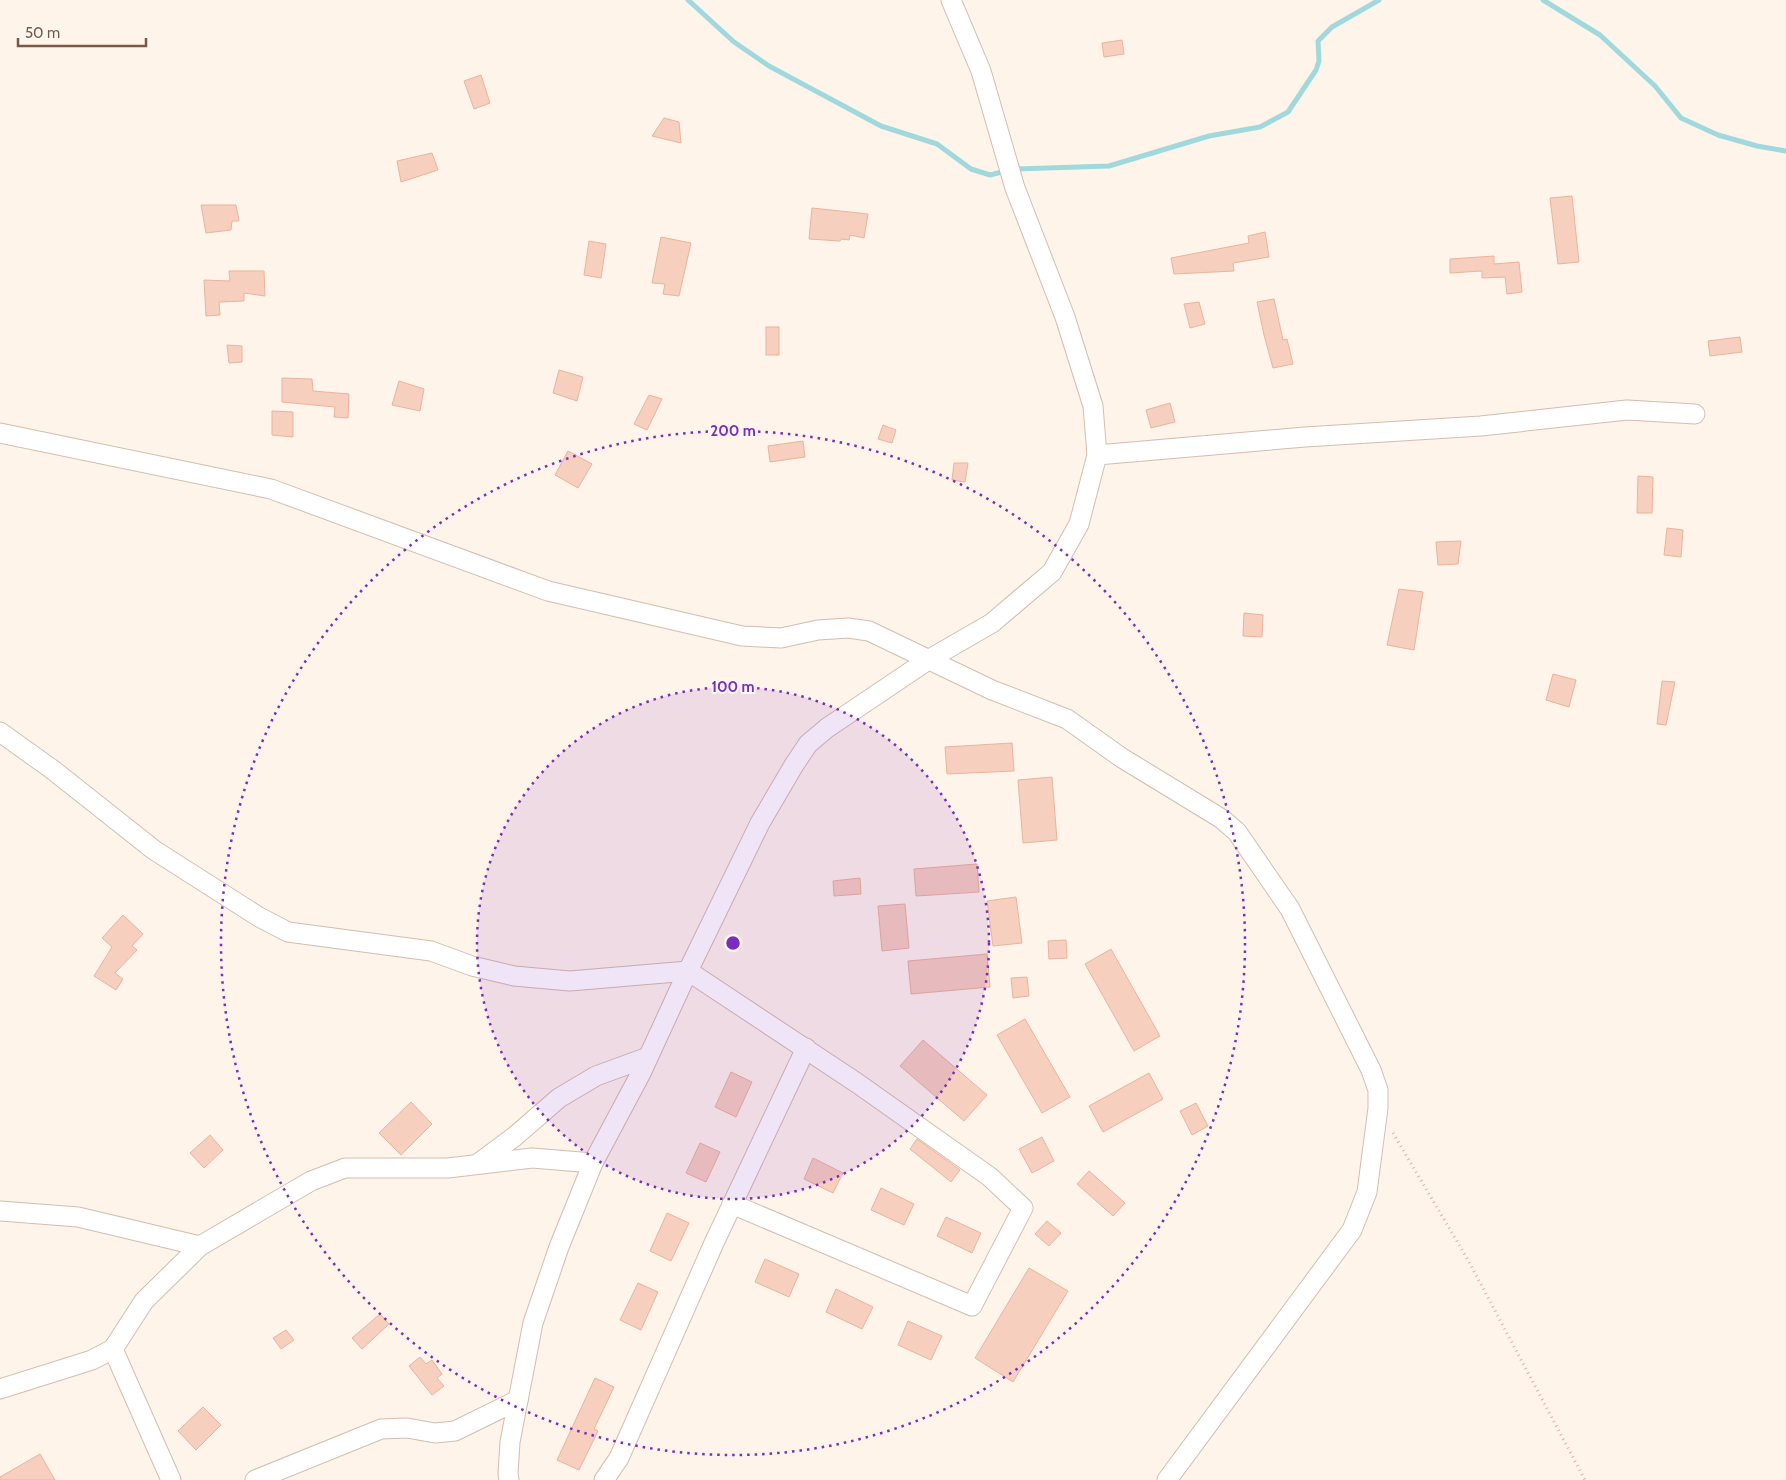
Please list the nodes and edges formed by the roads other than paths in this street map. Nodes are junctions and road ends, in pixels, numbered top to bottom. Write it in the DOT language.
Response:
graph roads {
  1 [pos="951,0"];
  2 [pos="1695,414"];
  3 [pos="0,433"];
  4 [pos="1097,455"];
  5 [pos="928,660"];
  6 [pos="0,732"];
  7 [pos="688,970"];
  8 [pos="806,1048"];
  9 [pos="648,1057"];
  10 [pos="593,1163"];
  11 [pos="478,1164"];
  12 [pos="732,1204"];
  13 [pos="0,1211"];
  14 [pos="200,1246"];
  15 [pos="113,1348"];
  16 [pos="0,1390"];
  17 [pos="518,1400"];
  18 [pos="171,1480"];
  19 [pos="254,1480"];
  20 [pos="509,1480"];
  21 [pos="604,1480"];
  22 [pos="1167,1480"];
  1 -- 4 [label="street"];
  2 -- 4 [label="street"];
  3 -- 5 [label="street"];
  4 -- 5 [label="street"];
  5 -- 7 [label="street"];
  5 -- 22 [label="street"];
  6 -- 7 [label="street"];
  7 -- 8 [label="street"];
  7 -- 9 [label="street"];
  8 -- 12 [label="street"];
  8 -- 12 [label="street"];
  9 -- 10 [label="street"];
  9 -- 11 [label="street"];
  10 -- 11 [label="street"];
  10 -- 17 [label="street"];
  11 -- 14 [label="street"];
  12 -- 21 [label="street"];
  13 -- 14 [label="street"];
  14 -- 15 [label="street"];
  15 -- 16 [label="street"];
  15 -- 18 [label="street"];
  17 -- 19 [label="street"];
  17 -- 20 [label="street"];
}
